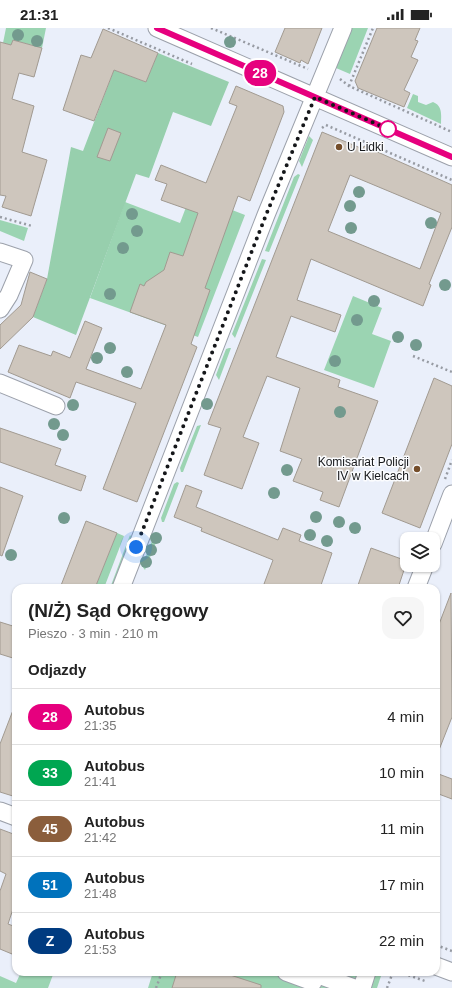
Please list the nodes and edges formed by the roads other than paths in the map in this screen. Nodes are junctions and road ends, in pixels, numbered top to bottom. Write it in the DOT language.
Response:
graph roads {
  1 [pos="157,28"];
  2 [pos="343,28"];
  3 [pos="315,97"];
  4 [pos="452,157"];
  5 [pos="0,252"];
  6 [pos="0,309"];
  7 [pos="0,383"];
  8 [pos="56,406"];
  9 [pos="452,494"];
  10 [pos="438,532"];
  11 [pos="422,572"];
  12 [pos="122,584"];
  13 [pos="418,584"];
  14 [pos="0,811"];
  15 [pos="12,816"];
  16 [pos="440,968"];
  17 [pos="452,972"];
  18 [pos="297,976"];
  19 [pos="315,976"];
  20 [pos="321,976"];
  21 [pos="366,976"];
  22 [pos="354,988"];
  23 [pos="362,988"];
  1 -- 3 [label="street"];
  2 -- 3 [label="street"];
  3 -- 4 [label="street"];
  3 -- 12 [label="street"];
  5 -- 6 [label="street"];
  7 -- 8 [label="street"];
  9 -- 10 [label="street"];
  11 -- 13 [label="street"];
  14 -- 15 [label="street"];
  16 -- 17 [label="street"];
  18 -- 19 [label="street"];
  20 -- 22 [label="street"];
  21 -- 23 [label="street"];
}
